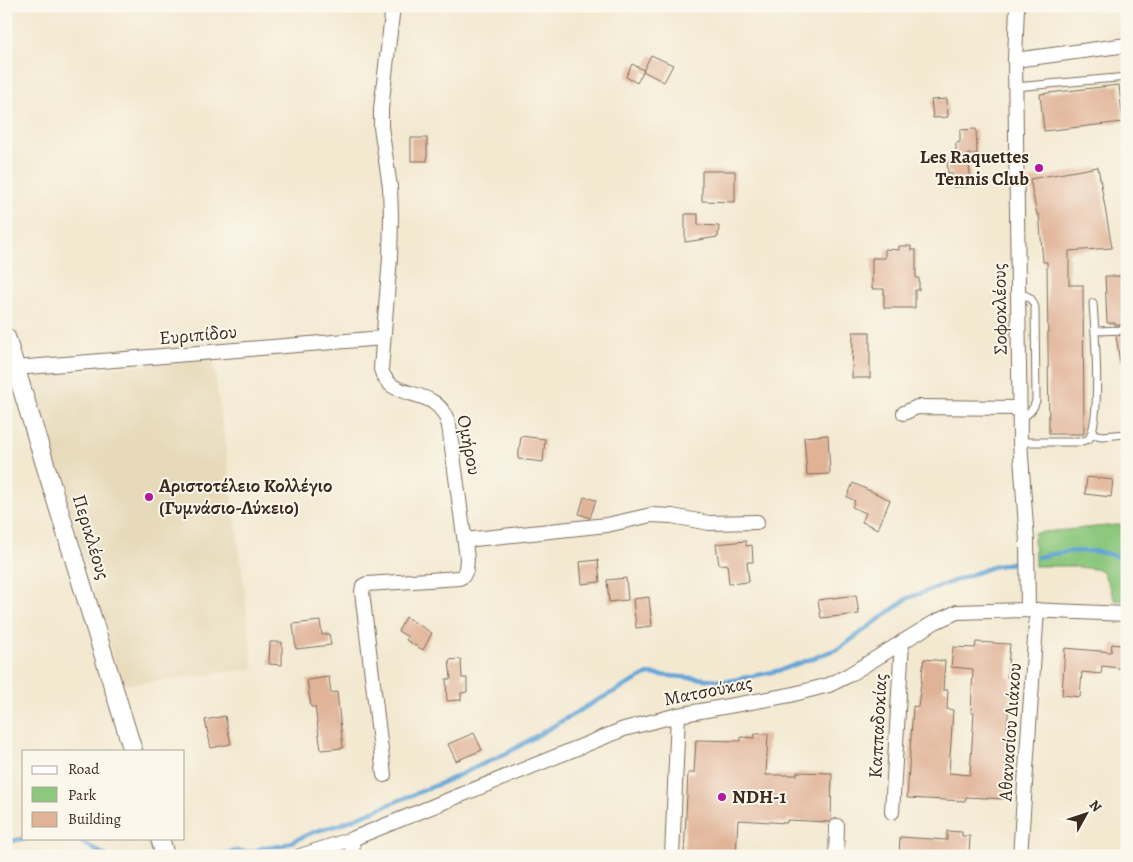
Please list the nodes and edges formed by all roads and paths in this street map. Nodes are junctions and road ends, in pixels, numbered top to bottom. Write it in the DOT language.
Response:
graph roads {
  1 [pos="393,6"];
  2 [pos="1017,6"];
  3 [pos="1127,45"];
  4 [pos="1015,60"];
  5 [pos="1127,77"];
  6 [pos="1015,87"];
  7 [pos="1093,304"];
  8 [pos="1127,330"];
  9 [pos="1094,331"];
  10 [pos="6,338"];
  11 [pos="383,338"];
  12 [pos="16,368"];
  13 [pos="904,413"];
  14 [pos="1019,414"];
  15 [pos="1092,434"];
  16 [pos="1127,434"];
  17 [pos="1020,442"];
  18 [pos="757,522"];
  19 [pos="465,540"];
  20 [pos="1032,610"];
  21 [pos="1127,614"];
  22 [pos="902,642"];
  23 [pos="678,715"];
  24 [pos="133,750"];
  25 [pos="384,775"];
  26 [pos="892,812"];
  27 [pos="837,826"];
  28 [pos="352,839"];
  29 [pos="300,856"];
  30 [pos="353,856"];
  31 [pos="672,856"];
  32 [pos="836,856"];
  33 [pos="1020,856"];
  1 -- 11 [label="street, Ομήρου"];
  2 -- 4 [label="street, Σοφοκλέους"];
  3 -- 4 [label="street"];
  4 -- 6 [label="street, Σοφοκλέους"];
  5 -- 6 [label="lane"];
  6 -- 14 [label="street, Σοφοκλέους"];
  7 -- 9 [label="lane"];
  8 -- 9 [label="lane"];
  9 -- 15 [label="lane"];
  10 -- 12 [label="street, Περικλέους"];
  11 -- 12 [label="street, Ευριπίδου"];
  11 -- 19 [label="street, Ομήρου"];
  12 -- 24 [label="street, Περικλέους"];
  13 -- 14 [label="street"];
  14 -- 17 [label="street, Σοφοκλέους"];
  15 -- 16 [label="lane"];
  15 -- 17 [label="lane"];
  17 -- 20 [label="street, Σοφοκλέους"];
  18 -- 19 [label="street"];
  19 -- 25 [label="street, Ομήρου"];
  20 -- 21 [label="street, Ματσούκας"];
  20 -- 22 [label="street, Ματσούκας"];
  20 -- 33 [label="street, Αθανασίου Διάκου"];
  22 -- 23 [label="street, Ματσούκας"];
  22 -- 26 [label="street, Καππαδοκίας"];
  23 -- 28 [label="street, Ματσούκας"];
  23 -- 31 [label="street"];
  27 -- 32 [label="street"];
  28 -- 29 [label="street, Ματσούκας"];
  28 -- 30 [label="street"];
}
